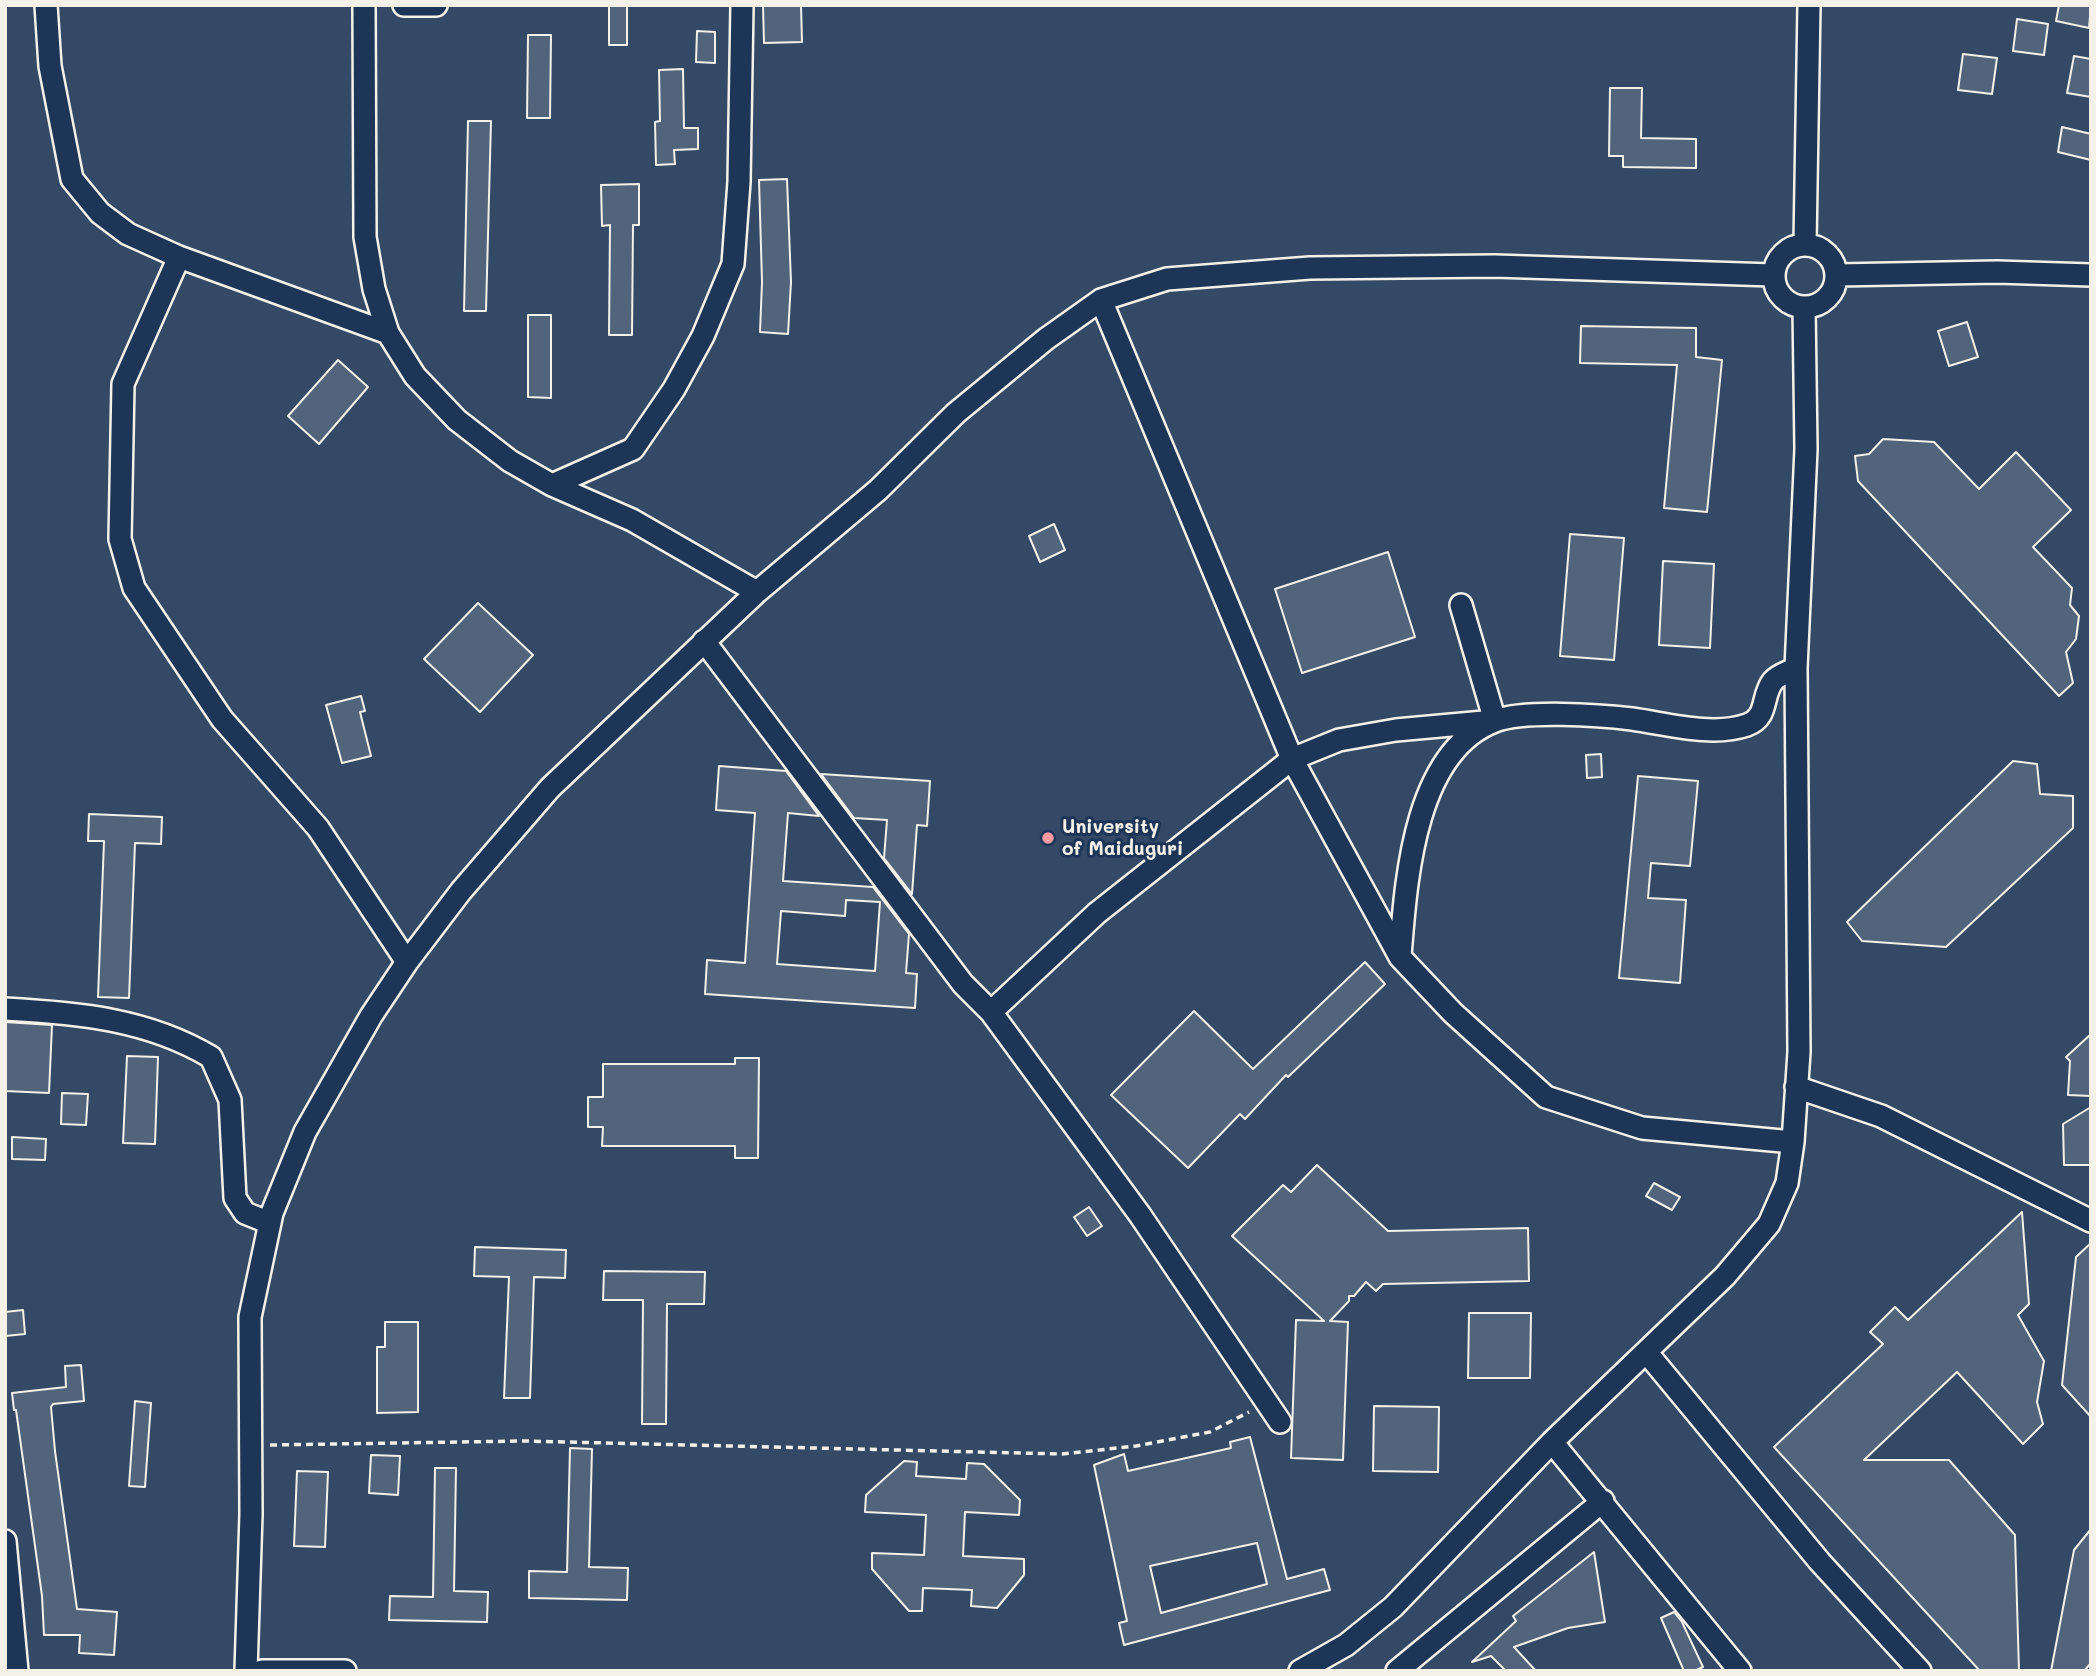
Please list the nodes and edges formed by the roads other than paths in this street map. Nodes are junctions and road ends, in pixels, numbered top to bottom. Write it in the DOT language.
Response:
graph roads {
  1 [pos="46,5"];
  2 [pos="364,5"];
  3 [pos="404,5"];
  4 [pos="436,5"];
  5 [pos="742,5"];
  6 [pos="1809,5"];
  7 [pos="1805,244"];
  8 [pos="179,257"];
  9 [pos="1773,275"];
  10 [pos="1837,275"];
  11 [pos="2091,275"];
  12 [pos="1101,300"];
  13 [pos="1804,307"];
  14 [pos="388,333"];
  15 [pos="552,485"];
  16 [pos="757,592"];
  17 [pos="1461,605"];
  18 [pos="704,641"];
  19 [pos="1796,668"];
  20 [pos="1495,721"];
  21 [pos="1292,759"];
  22 [pos="1400,957"];
  23 [pos="407,962"];
  24 [pos="5,1009"];
  25 [pos="991,1012"];
  26 [pos="1796,1087"];
  27 [pos="1793,1142"];
  28 [pos="2091,1221"];
  29 [pos="270,1223"];
  30 [pos="1647,1353"];
  31 [pos="1280,1422"];
  32 [pos="1552,1442"];
  33 [pos="1603,1501"];
  34 [pos="5,1541"];
  35 [pos="13,1664"];
  36 [pos="246,1671"];
  37 [pos="262,1671"];
  38 [pos="345,1671"];
  39 [pos="1300,1671"];
  40 [pos="1397,1671"];
  41 [pos="1740,1671"];
  42 [pos="1920,1671"];
  1 -- 8 [label="street"];
  2 -- 14 [label="street"];
  3 -- 4 [label="street"];
  5 -- 15 [label="street"];
  6 -- 7 [label="street"];
  7 -- 9 [label="street"];
  7 -- 10 [label="street"];
  8 -- 14 [label="street"];
  8 -- 23 [label="street"];
  9 -- 12 [label="street"];
  9 -- 13 [label="street"];
  10 -- 11 [label="street"];
  10 -- 13 [label="street"];
  12 -- 16 [label="street"];
  12 -- 21 [label="street"];
  13 -- 19 [label="street"];
  14 -- 15 [label="street"];
  15 -- 16 [label="street"];
  16 -- 18 [label="street"];
  17 -- 20 [label="street"];
  18 -- 23 [label="street"];
  18 -- 25 [label="street"];
  19 -- 20 [label="street"];
  19 -- 26 [label="street"];
  20 -- 21 [label="street"];
  20 -- 22 [label="street"];
  21 -- 22 [label="street"];
  21 -- 25 [label="street"];
  22 -- 27 [label="street"];
  23 -- 29 [label="street"];
  24 -- 29 [label="street"];
  25 -- 31 [label="street"];
  26 -- 27 [label="street"];
  26 -- 28 [label="street"];
  27 -- 30 [label="street"];
  29 -- 36 [label="street"];
  30 -- 32 [label="street"];
  30 -- 42 [label="street"];
  32 -- 33 [label="street"];
  32 -- 39 [label="street"];
  33 -- 40 [label="street"];
  33 -- 41 [label="street"];
  34 -- 35 [label="street"];
  37 -- 38 [label="street"];
}
